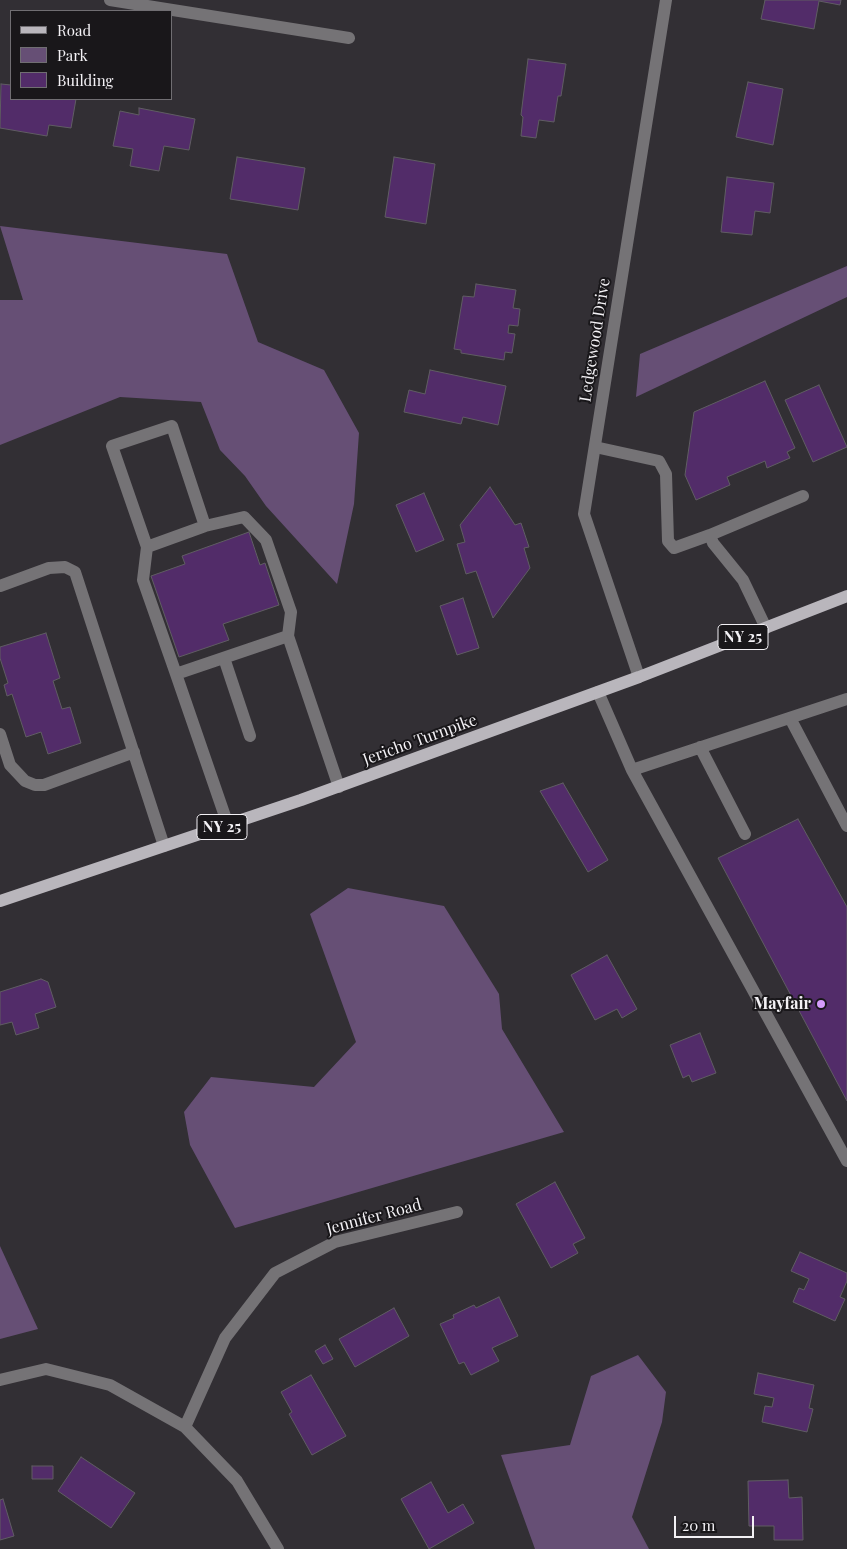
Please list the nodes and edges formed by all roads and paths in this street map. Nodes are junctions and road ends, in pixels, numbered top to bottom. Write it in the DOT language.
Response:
graph roads {
  1 [pos="110,0"];
  2 [pos="666,0"];
  3 [pos="349,38"];
  4 [pos="595,448"];
  5 [pos="803,496"];
  6 [pos="205,526"];
  7 [pos="710,535"];
  8 [pos="147,546"];
  9 [pos="0,586"];
  10 [pos="847,596"];
  11 [pos="766,628"];
  12 [pos="288,636"];
  13 [pos="224,658"];
  14 [pos="176,674"];
  15 [pos="639,677"];
  16 [pos="598,692"];
  17 [pos="847,699"];
  18 [pos="790,718"];
  19 [pos="0,734"];
  20 [pos="250,736"];
  21 [pos="700,748"];
  22 [pos="134,752"];
  23 [pos="632,770"];
  24 [pos="339,787"];
  25 [pos="228,825"];
  26 [pos="847,826"];
  27 [pos="745,834"];
  28 [pos="164,846"];
  29 [pos="0,901"];
  30 [pos="847,1161"];
  31 [pos="457,1212"];
  32 [pos="0,1380"];
  33 [pos="185,1428"];
  34 [pos="278,1549"];
  1 -- 3 [label="street"];
  2 -- 4 [label="street, Ledgewood Drive"];
  4 -- 7 [label="street"];
  4 -- 15 [label="street, Ledgewood Drive"];
  5 -- 7 [label="street"];
  6 -- 8 [label="street"];
  6 -- 8 [label="street"];
  6 -- 12 [label="street"];
  7 -- 11 [label="street"];
  8 -- 14 [label="street"];
  9 -- 22 [label="street"];
  10 -- 11 [label="main road, Jericho Turnpike / NY 25"];
  11 -- 15 [label="main road, Jericho Turnpike / NY 25"];
  12 -- 13 [label="street"];
  12 -- 24 [label="street"];
  13 -- 14 [label="street"];
  13 -- 20 [label="street"];
  14 -- 25 [label="street"];
  15 -- 16 [label="main road, Jericho Turnpike / NY 25"];
  16 -- 23 [label="street"];
  16 -- 24 [label="main road, Jericho Turnpike / NY 25"];
  17 -- 18 [label="street"];
  18 -- 21 [label="street"];
  18 -- 26 [label="street"];
  19 -- 22 [label="street"];
  21 -- 23 [label="street"];
  21 -- 27 [label="street"];
  22 -- 28 [label="street"];
  23 -- 30 [label="street"];
  24 -- 25 [label="main road, Jericho Turnpike / NY 25"];
  25 -- 28 [label="main road, Jericho Turnpike / NY 25"];
  28 -- 29 [label="main road, Jericho Turnpike / NY 25"];
  31 -- 33 [label="street, Jennifer Road"];
  32 -- 33 [label="street"];
  33 -- 34 [label="street"];
}
